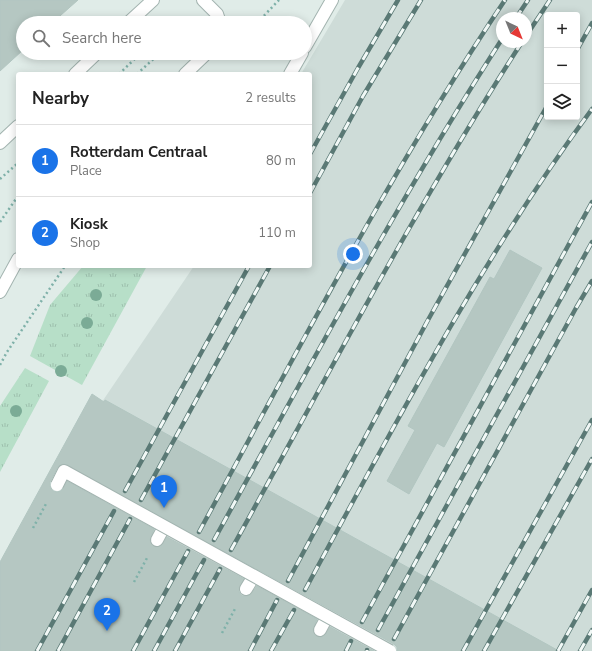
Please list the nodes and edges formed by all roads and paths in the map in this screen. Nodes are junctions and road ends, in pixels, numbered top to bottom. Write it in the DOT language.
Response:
graph roads {
  1 [pos="153,0"];
  2 [pos="280,0"];
  3 [pos="332,0"];
  4 [pos="210,2"];
  5 [pos="136,16"];
  6 [pos="218,16"];
  7 [pos="264,16"];
  8 [pos="312,35"];
  9 [pos="90,60"];
  10 [pos="134,60"];
  11 [pos="152,60"];
  12 [pos="200,60"];
  13 [pos="298,60"];
  14 [pos="77,72"];
  15 [pos="121,72"];
  16 [pos="139,72"];
  17 [pos="187,72"];
  18 [pos="291,72"];
  19 [pos="16,128"];
  20 [pos="0,143"];
  21 [pos="16,165"];
  22 [pos="0,179"];
  23 [pos="16,199"];
  24 [pos="0,222"];
  25 [pos="16,263"];
  26 [pos="64,268"];
  27 [pos="0,292"];
  28 [pos="0,365"];
  29 [pos="57,485"];
  30 [pos="47,503"];
  31 [pos="164,527"];
  32 [pos="33,528"];
  33 [pos="157,540"];
  34 [pos="147,558"];
  35 [pos="254,576"];
  36 [pos="134,582"];
  37 [pos="246,589"];
  38 [pos="236,608"];
  39 [pos="327,617"];
  40 [pos="320,630"];
  41 [pos="222,633"];
  42 [pos="390,651"];
  1 -- 5 [label="street"];
  2 -- 7 [label="path"];
  3 -- 8 [label="street"];
  4 -- 6 [label="street"];
  9 -- 14 [label="street"];
  10 -- 15 [label="path"];
  11 -- 16 [label="path"];
  12 -- 17 [label="street"];
  13 -- 18 [label="street"];
  19 -- 20 [label="street"];
  21 -- 22 [label="path"];
  23 -- 24 [label="path"];
  25 -- 27 [label="street"];
  26 -- 28 [label="path"];
  29 -- 31 [label="street, bridge"];
  30 -- 32 [label="path"];
  31 -- 33 [label="street"];
  31 -- 35 [label="street, bridge"];
  34 -- 36 [label="path"];
  35 -- 37 [label="street"];
  35 -- 39 [label="street, bridge"];
  38 -- 41 [label="path"];
  39 -- 40 [label="street"];
  39 -- 42 [label="street, bridge"];
}
